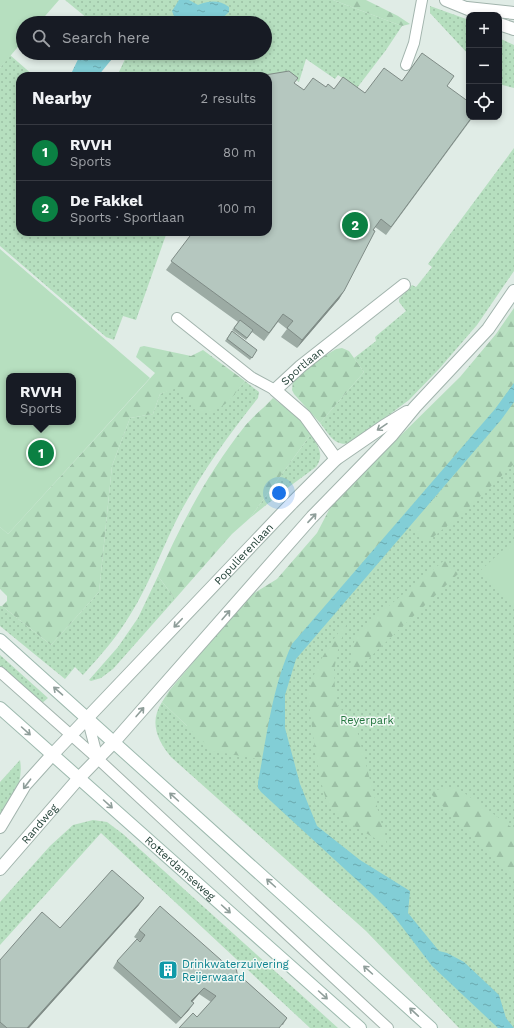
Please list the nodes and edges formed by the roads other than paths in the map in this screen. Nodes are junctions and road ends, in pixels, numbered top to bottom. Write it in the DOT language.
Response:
graph roads {
  1 [pos="422,0"];
  2 [pos="446,0"];
  3 [pos="467,8"];
  4 [pos="474,12"];
  5 [pos="514,13"];
  6 [pos="502,25"];
  7 [pos="514,29"];
  8 [pos="406,65"];
  9 [pos="404,285"];
  10 [pos="514,291"];
  11 [pos="177,318"];
  12 [pos="274,390"];
  13 [pos="415,407"];
  14 [pos="336,459"];
  15 [pos="0,640"];
  16 [pos="0,672"];
  17 [pos="0,708"];
  18 [pos="87,718"];
  19 [pos="71,735"];
  20 [pos="114,742"];
  21 [pos="52,754"];
  22 [pos="98,759"];
  23 [pos="79,778"];
  24 [pos="0,827"];
  25 [pos="0,869"];
  26 [pos="360,1028"];
  27 [pos="388,1028"];
  28 [pos="431,1028"];
  1 -- 8 [label="lane"];
  2 -- 3 [label="street"];
  3 -- 4 [label="street"];
  3 -- 5 [label="street"];
  6 -- 7 [label="street"];
  9 -- 12 [label="street, Sportlaan"];
  10 -- 13 [label="street, Populierenlaan"];
  11 -- 12 [label="lane"];
  12 -- 14 [label="street, Sportlaan"];
  13 -- 14 [label="street, Populierenlaan, one-way"];
  20 -- 13 [label="street, Populierenlaan, one-way"];
  14 -- 18 [label="street, Populierenlaan, one-way"];
  18 -- 15 [label="street, one-way"];
  16 -- 19 [label="lane"];
  17 -- 21 [label="street, Rotterdamseweg, one-way"];
  18 -- 19 [label="street, Populierenlaan"];
  18 -- 20 [label="street"];
  18 -- 22 [label="lane"];
  19 -- 21 [label="street, Populierenlaan"];
  19 -- 22 [label="lane"];
  20 -- 22 [label="street, Populierenlaan"];
  28 -- 20 [label="street, one-way"];
  21 -- 23 [label="street, Rotterdamseweg"];
  21 -- 24 [label="street, one-way"];
  22 -- 23 [label="street, Randweg"];
  22 -- 27 [label="lane"];
  23 -- 25 [label="street, Randweg"];
  23 -- 26 [label="street, Rotterdamseweg, one-way"];
}
